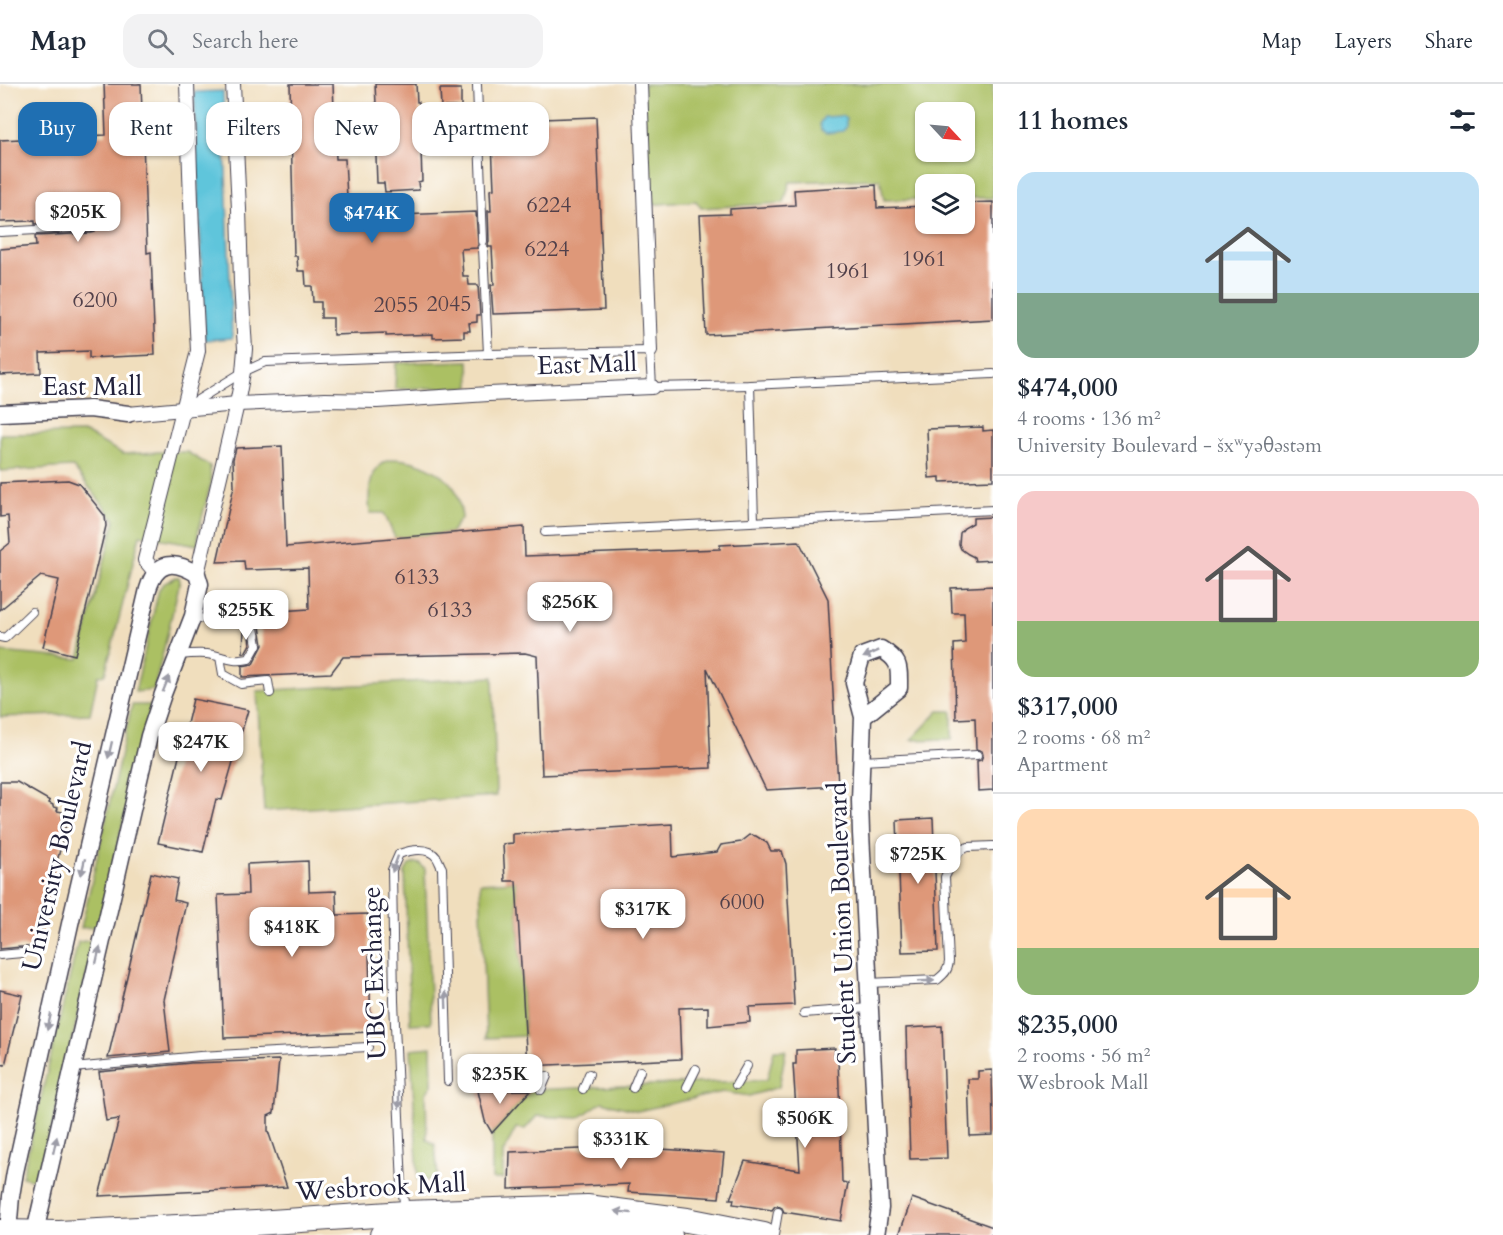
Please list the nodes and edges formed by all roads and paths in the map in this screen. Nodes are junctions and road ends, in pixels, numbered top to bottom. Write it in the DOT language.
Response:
graph roads {
  1 [pos="187,84"];
  2 [pos="233,84"];
  3 [pos="640,84"];
  4 [pos="477,85"];
  5 [pos="92,227"];
  6 [pos="0,232"];
  7 [pos="650,351"];
  8 [pos="488,354"];
  9 [pos="243,372"];
  10 [pos="993,374"];
  11 [pos="750,385"];
  12 [pos="652,387"];
  13 [pos="237,404"];
  14 [pos="183,410"];
  15 [pos="0,413"];
  16 [pos="128,414"];
  17 [pos="993,510"];
  18 [pos="754,521"];
  19 [pos="545,532"];
  20 [pos="155,572"];
  21 [pos="197,574"];
  22 [pos="32,612"];
  23 [pos="193,616"];
  24 [pos="0,637"];
  25 [pos="178,656"];
  26 [pos="220,657"];
  27 [pos="270,693"];
  28 [pos="863,717"];
  29 [pos="977,755"];
  30 [pos="862,760"];
  31 [pos="993,846"];
  32 [pos="22,953"];
  33 [pos="0,955"];
  34 [pos="868,983"];
  35 [pos="869,1008"];
  36 [pos="804,1013"];
  37 [pos="368,1047"];
  38 [pos="747,1066"];
  39 [pos="73,1068"];
  40 [pos="696,1069"];
  41 [pos="640,1071"];
  42 [pos="590,1074"];
  43 [pos="547,1076"];
  44 [pos="448,1081"];
  45 [pos="735,1085"];
  46 [pos="687,1087"];
  47 [pos="633,1088"];
  48 [pos="584,1089"];
  49 [pos="541,1090"];
  50 [pos="778,1212"];
  51 [pos="406,1222"];
  52 [pos="5,1233"];
  53 [pos="34,1234"];
  54 [pos="382,1235"];
  55 [pos="670,1235"];
  56 [pos="764,1235"];
  57 [pos="774,1235"];
  58 [pos="876,1235"];
  1 -- 14 [label="street"];
  2 -- 9 [label="street"];
  3 -- 7 [label="street"];
  4 -- 8 [label="lane"];
  5 -- 6 [label="lane"];
  7 -- 8 [label="lane, East Mall"];
  7 -- 12 [label="lane"];
  8 -- 9 [label="lane, East Mall"];
  9 -- 13 [label="street"];
  9 -- 14 [label="lane, East Mall"];
  10 -- 11 [label="lane, East Mall"];
  11 -- 12 [label="lane, East Mall"];
  11 -- 18 [label="lane"];
  12 -- 13 [label="street, East Mall"];
  13 -- 14 [label="street, East Mall"];
  13 -- 21 [label="street"];
  14 -- 16 [label="street, East Mall"];
  14 -- 20 [label="street"];
  15 -- 16 [label="street, East Mall"];
  17 -- 18 [label="lane"];
  18 -- 19 [label="lane"];
  20 -- 21 [label="street"];
  20 -- 52 [label="street, University Boulevard, one-way"];
  21 -- 23 [label="street"];
  22 -- 24 [label="lane"];
  23 -- 25 [label="street"];
  23 -- 26 [label="lane"];
  25 -- 26 [label="lane"];
  39 -- 25 [label="street, one-way"];
  26 -- 27 [label="lane"];
  28 -- 30 [label="street, Student Union Boulevard"];
  29 -- 30 [label="lane"];
  30 -- 34 [label="street, Student Union Boulevard"];
  34 -- 31 [label="lane, one-way"];
  32 -- 33 [label="lane"];
  34 -- 35 [label="street, Student Union Boulevard"];
  35 -- 36 [label="lane"];
  35 -- 58 [label="street, Student Union Boulevard"];
  37 -- 39 [label="lane"];
  38 -- 45 [label="lane"];
  53 -- 39 [label="street, one-way"];
  40 -- 46 [label="lane"];
  41 -- 47 [label="lane"];
  42 -- 48 [label="lane"];
  43 -- 49 [label="lane"];
  44 -- 51 [label="lane, UBC Exchange, one-way"];
  50 -- 57 [label="lane"];
  51 -- 53 [label="main road, Wesbrook Mall"];
  51 -- 54 [label="main road, Wesbrook Mall"];
  51 -- 55 [label="main road, Wesbrook Mall"];
  56 -- 51 [label="main road, Wesbrook Mall, one-way"];
  52 -- 53 [label="main road, Wesbrook Mall"];
}
